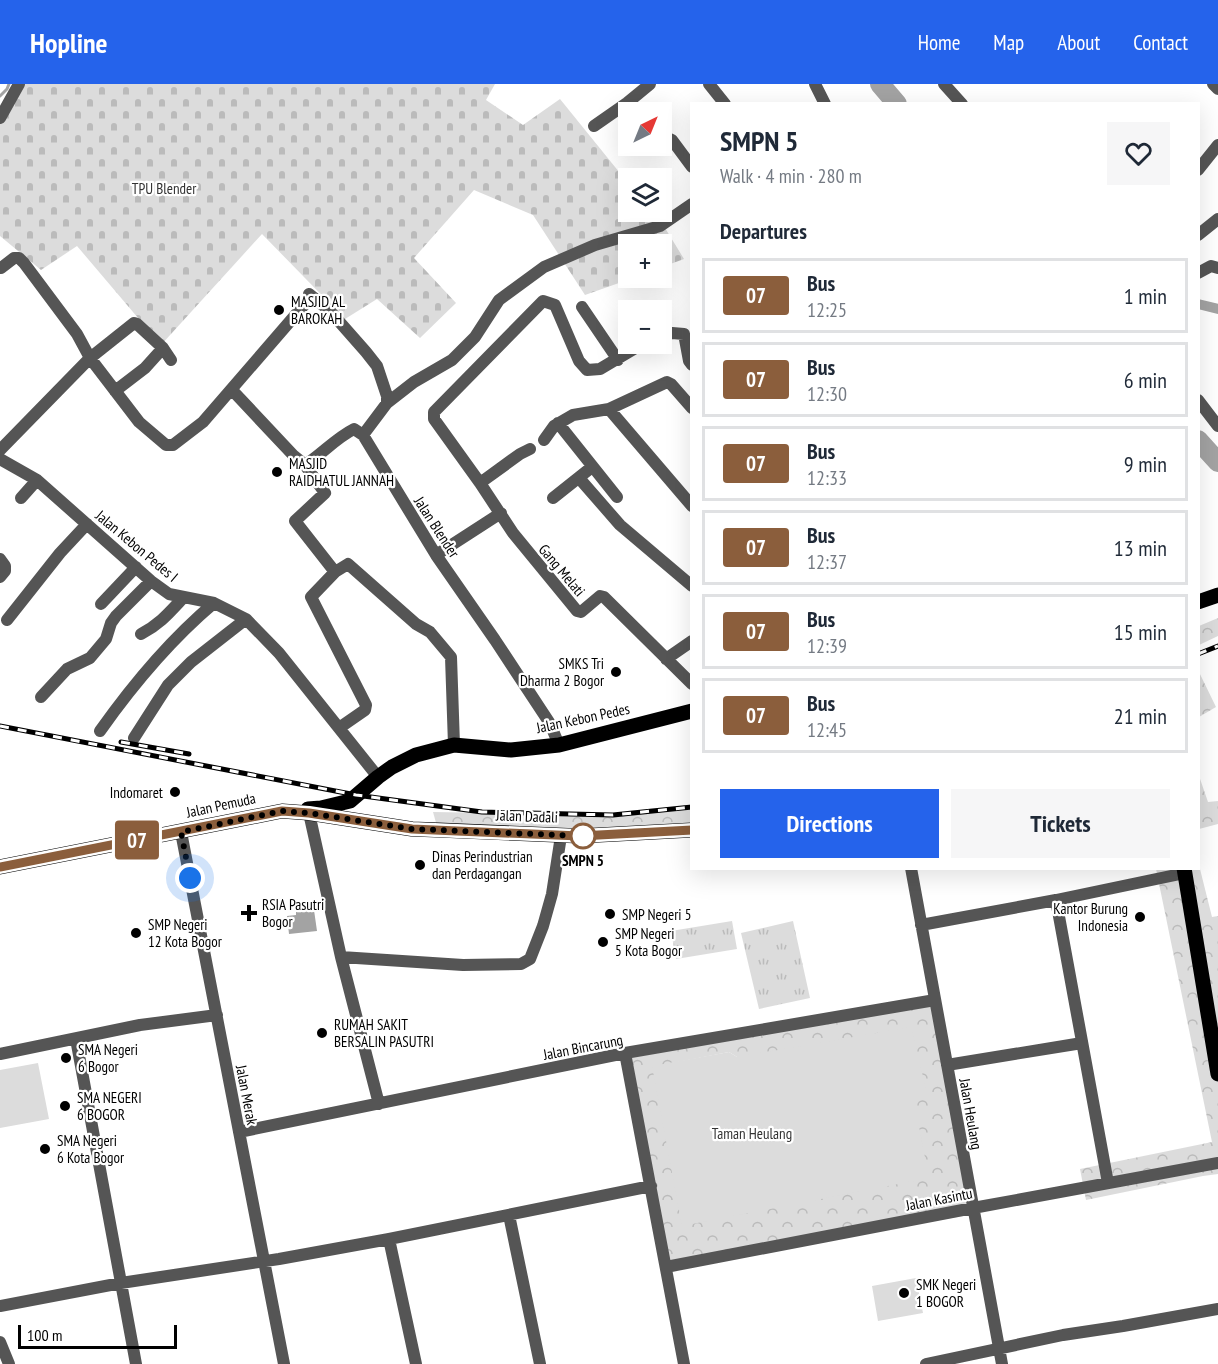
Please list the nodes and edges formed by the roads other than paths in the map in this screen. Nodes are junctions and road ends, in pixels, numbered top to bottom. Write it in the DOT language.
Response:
graph roads {
  1 [pos="19,84"];
  2 [pos="650,84"];
  3 [pos="709,84"];
  4 [pos="815,84"];
  5 [pos="944,84"];
  6 [pos="1213,84"];
  7 [pos="1218,89"];
  8 [pos="635,102"];
  9 [pos="723,102"];
  10 [pos="824,102"];
  11 [pos="960,102"];
  12 [pos="618,114"];
  13 [pos="0,118"];
  14 [pos="594,126"];
  15 [pos="672,140"];
  16 [pos="1218,145"];
  17 [pos="690,165"];
  18 [pos="1200,168"];
  19 [pos="690,205"];
  20 [pos="1218,219"];
  21 [pos="1200,233"];
  22 [pos="0,268"];
  23 [pos="1218,268"];
  24 [pos="1200,272"];
  25 [pos="582,307"];
  26 [pos="672,333"];
  27 [pos="163,348"];
  28 [pos="626,354"];
  29 [pos="90,358"];
  30 [pos="171,360"];
  31 [pos="618,360"];
  32 [pos="690,362"];
  33 [pos="232,390"];
  34 [pos="115,391"];
  35 [pos="387,403"];
  36 [pos="1200,403"];
  37 [pos="690,406"];
  38 [pos="609,410"];
  39 [pos="558,423"];
  40 [pos="1218,426"];
  41 [pos="363,435"];
  42 [pos="544,440"];
  43 [pos="530,449"];
  44 [pos="0,450"];
  45 [pos="0,459"];
  46 [pos="305,465"];
  47 [pos="592,466"];
  48 [pos="579,478"];
  49 [pos="37,480"];
  50 [pos="480,483"];
  51 [pos="617,497"];
  52 [pos="21,498"];
  53 [pos="553,498"];
  54 [pos="690,505"];
  55 [pos="501,513"];
  56 [pos="87,524"];
  57 [pos="436,555"];
  58 [pos="0,559"];
  59 [pos="136,567"];
  60 [pos="335,572"];
  61 [pos="0,577"];
  62 [pos="151,581"];
  63 [pos="690,583"];
  64 [pos="1218,595"];
  65 [pos="183,598"];
  66 [pos="1200,601"];
  67 [pos="214,603"];
  68 [pos="101,604"];
  69 [pos="246,619"];
  70 [pos="7,620"];
  71 [pos="141,634"];
  72 [pos="690,642"];
  73 [pos="666,659"];
  74 [pos="690,682"];
  75 [pos="40,696"];
  76 [pos="690,712"];
  77 [pos="339,728"];
  78 [pos="100,731"];
  79 [pos="134,738"];
  80 [pos="454,745"];
  81 [pos="559,745"];
  82 [pos="378,777"];
  83 [pos="350,801"];
  84 [pos="282,811"];
  85 [pos="309,813"];
  86 [pos="361,822"];
  87 [pos="690,830"];
  88 [pos="181,832"];
  89 [pos="561,841"];
  90 [pos="0,867"];
  91 [pos="911,870"];
  92 [pos="1184,871"];
  93 [pos="1056,900"];
  94 [pos="921,925"];
  95 [pos="341,957"];
  96 [pos="935,1000"];
  97 [pos="217,1015"];
  98 [pos="76,1039"];
  99 [pos="1082,1043"];
  100 [pos="1216,1045"];
  101 [pos="625,1053"];
  102 [pos="0,1054"];
  103 [pos="947,1065"];
  104 [pos="1218,1074"];
  105 [pos="379,1104"];
  106 [pos="239,1132"];
  107 [pos="1218,1163"];
  108 [pos="1108,1183"];
  109 [pos="651,1186"];
  110 [pos="973,1208"];
  111 [pos="509,1215"];
  112 [pos="388,1239"];
  113 [pos="264,1262"];
  114 [pos="666,1268"];
  115 [pos="121,1282"];
  116 [pos="0,1306"];
  117 [pos="1218,1309"];
  118 [pos="0,1342"];
  119 [pos="998,1348"];
  120 [pos="9,1364"];
  121 [pos="136,1364"];
  122 [pos="284,1364"];
  123 [pos="416,1364"];
  124 [pos="540,1364"];
  125 [pos="684,1364"];
  126 [pos="926,1364"];
  127 [pos="1002,1364"];
  1 -- 13 [label="street"];
  2 -- 8 [label="street"];
  3 -- 9 [label="street"];
  4 -- 10 [label="street"];
  5 -- 11 [label="street"];
  6 -- 7 [label="street"];
  12 -- 14 [label="street"];
  15 -- 17 [label="street"];
  16 -- 18 [label="street"];
  19 -- 35 [label="street"];
  20 -- 21 [label="street"];
  22 -- 29 [label="street"];
  23 -- 24 [label="street"];
  25 -- 31 [label="street"];
  26 -- 32 [label="street"];
  27 -- 29 [label="street"];
  27 -- 30 [label="street"];
  27 -- 34 [label="street"];
  28 -- 31 [label="street"];
  29 -- 34 [label="street"];
  29 -- 44 [label="street"];
  31 -- 50 [label="street, Gang Melati"];
  33 -- 34 [label="street"];
  33 -- 35 [label="street"];
  33 -- 46 [label="street"];
  35 -- 41 [label="street"];
  36 -- 40 [label="street"];
  37 -- 38 [label="street"];
  38 -- 39 [label="street"];
  38 -- 54 [label="street"];
  39 -- 42 [label="street"];
  39 -- 47 [label="street"];
  41 -- 46 [label="street"];
  41 -- 57 [label="street, Jalan Blender"];
  43 -- 50 [label="street"];
  45 -- 49 [label="street, Jalan Kebon Pedes I"];
  46 -- 60 [label="street"];
  47 -- 48 [label="street"];
  47 -- 51 [label="street"];
  48 -- 53 [label="street"];
  48 -- 63 [label="street"];
  49 -- 52 [label="street"];
  49 -- 56 [label="street, Jalan Kebon Pedes I"];
  50 -- 55 [label="street, Gang Melati"];
  55 -- 57 [label="street"];
  55 -- 73 [label="street, Gang Melati"];
  56 -- 59 [label="street, Jalan Kebon Pedes I"];
  56 -- 70 [label="street"];
  57 -- 81 [label="street, Jalan Blender"];
  58 -- 61 [label="street"];
  59 -- 62 [label="street, Jalan Kebon Pedes I"];
  59 -- 68 [label="street"];
  60 -- 77 [label="street"];
  60 -- 80 [label="street"];
  62 -- 65 [label="street, Jalan Kebon Pedes I"];
  62 -- 75 [label="street"];
  64 -- 66 [label="main road"];
  65 -- 67 [label="street, Jalan Kebon Pedes I"];
  65 -- 71 [label="street"];
  67 -- 69 [label="street, Jalan Kebon Pedes I"];
  67 -- 78 [label="street"];
  69 -- 77 [label="street, Jalan Kebon Pedes I"];
  69 -- 79 [label="street"];
  72 -- 73 [label="street"];
  73 -- 74 [label="street, Gang Melati"];
  76 -- 81 [label="main road, Jalan Kebon Pedes"];
  77 -- 82 [label="street, Jalan Kebon Pedes I"];
  80 -- 81 [label="main road, Jalan Kebon Pedes"];
  80 -- 82 [label="main road, Jalan Kebon Pedes"];
  82 -- 83 [label="main road, Jalan Kebon Pedes"];
  83 -- 84 [label="main road, Jalan Kebon Pedes"];
  83 -- 86 [label="main road"];
  84 -- 85 [label="main road, Jalan Pemuda"];
  84 -- 88 [label="main road, Jalan Pemuda"];
  85 -- 86 [label="main road, Jalan Dadali"];
  85 -- 95 [label="street"];
  86 -- 89 [label="main road, Jalan Dadali"];
  87 -- 89 [label="main road, Jalan Dadali"];
  88 -- 90 [label="main road, Jalan Pemuda"];
  88 -- 97 [label="street, Jalan Merak"];
  89 -- 95 [label="street"];
  91 -- 94 [label="street, Jalan Heulang"];
  92 -- 93 [label="street"];
  92 -- 100 [label="main road"];
  93 -- 94 [label="street"];
  93 -- 99 [label="street"];
  94 -- 96 [label="street, Jalan Heulang"];
  95 -- 105 [label="street"];
  96 -- 101 [label="street, Jalan Bincarung"];
  96 -- 103 [label="street, Jalan Heulang"];
  97 -- 98 [label="street"];
  97 -- 106 [label="street, Jalan Merak"];
  98 -- 102 [label="street"];
  98 -- 115 [label="street"];
  99 -- 103 [label="street"];
  99 -- 108 [label="street"];
  100 -- 104 [label="main road"];
  101 -- 105 [label="street, Jalan Bincarung"];
  101 -- 109 [label="street"];
  103 -- 110 [label="street, Jalan Heulang"];
  105 -- 106 [label="street, Jalan Bincarung"];
  106 -- 113 [label="street, Jalan Merak"];
  107 -- 108 [label="street, Jalan Kasintu"];
  108 -- 110 [label="street, Jalan Kasintu"];
  109 -- 111 [label="street"];
  109 -- 114 [label="street"];
  110 -- 114 [label="street, Jalan Kasintu"];
  110 -- 119 [label="street, Jalan Heulang"];
  111 -- 112 [label="street"];
  111 -- 124 [label="street"];
  112 -- 113 [label="street"];
  112 -- 123 [label="street"];
  113 -- 115 [label="street"];
  113 -- 122 [label="street, Jalan Merak"];
  114 -- 125 [label="street"];
  115 -- 116 [label="street"];
  115 -- 121 [label="street"];
  117 -- 119 [label="street"];
  118 -- 120 [label="street"];
  119 -- 126 [label="street"];
  119 -- 127 [label="street, Jalan Heulang"];
}
